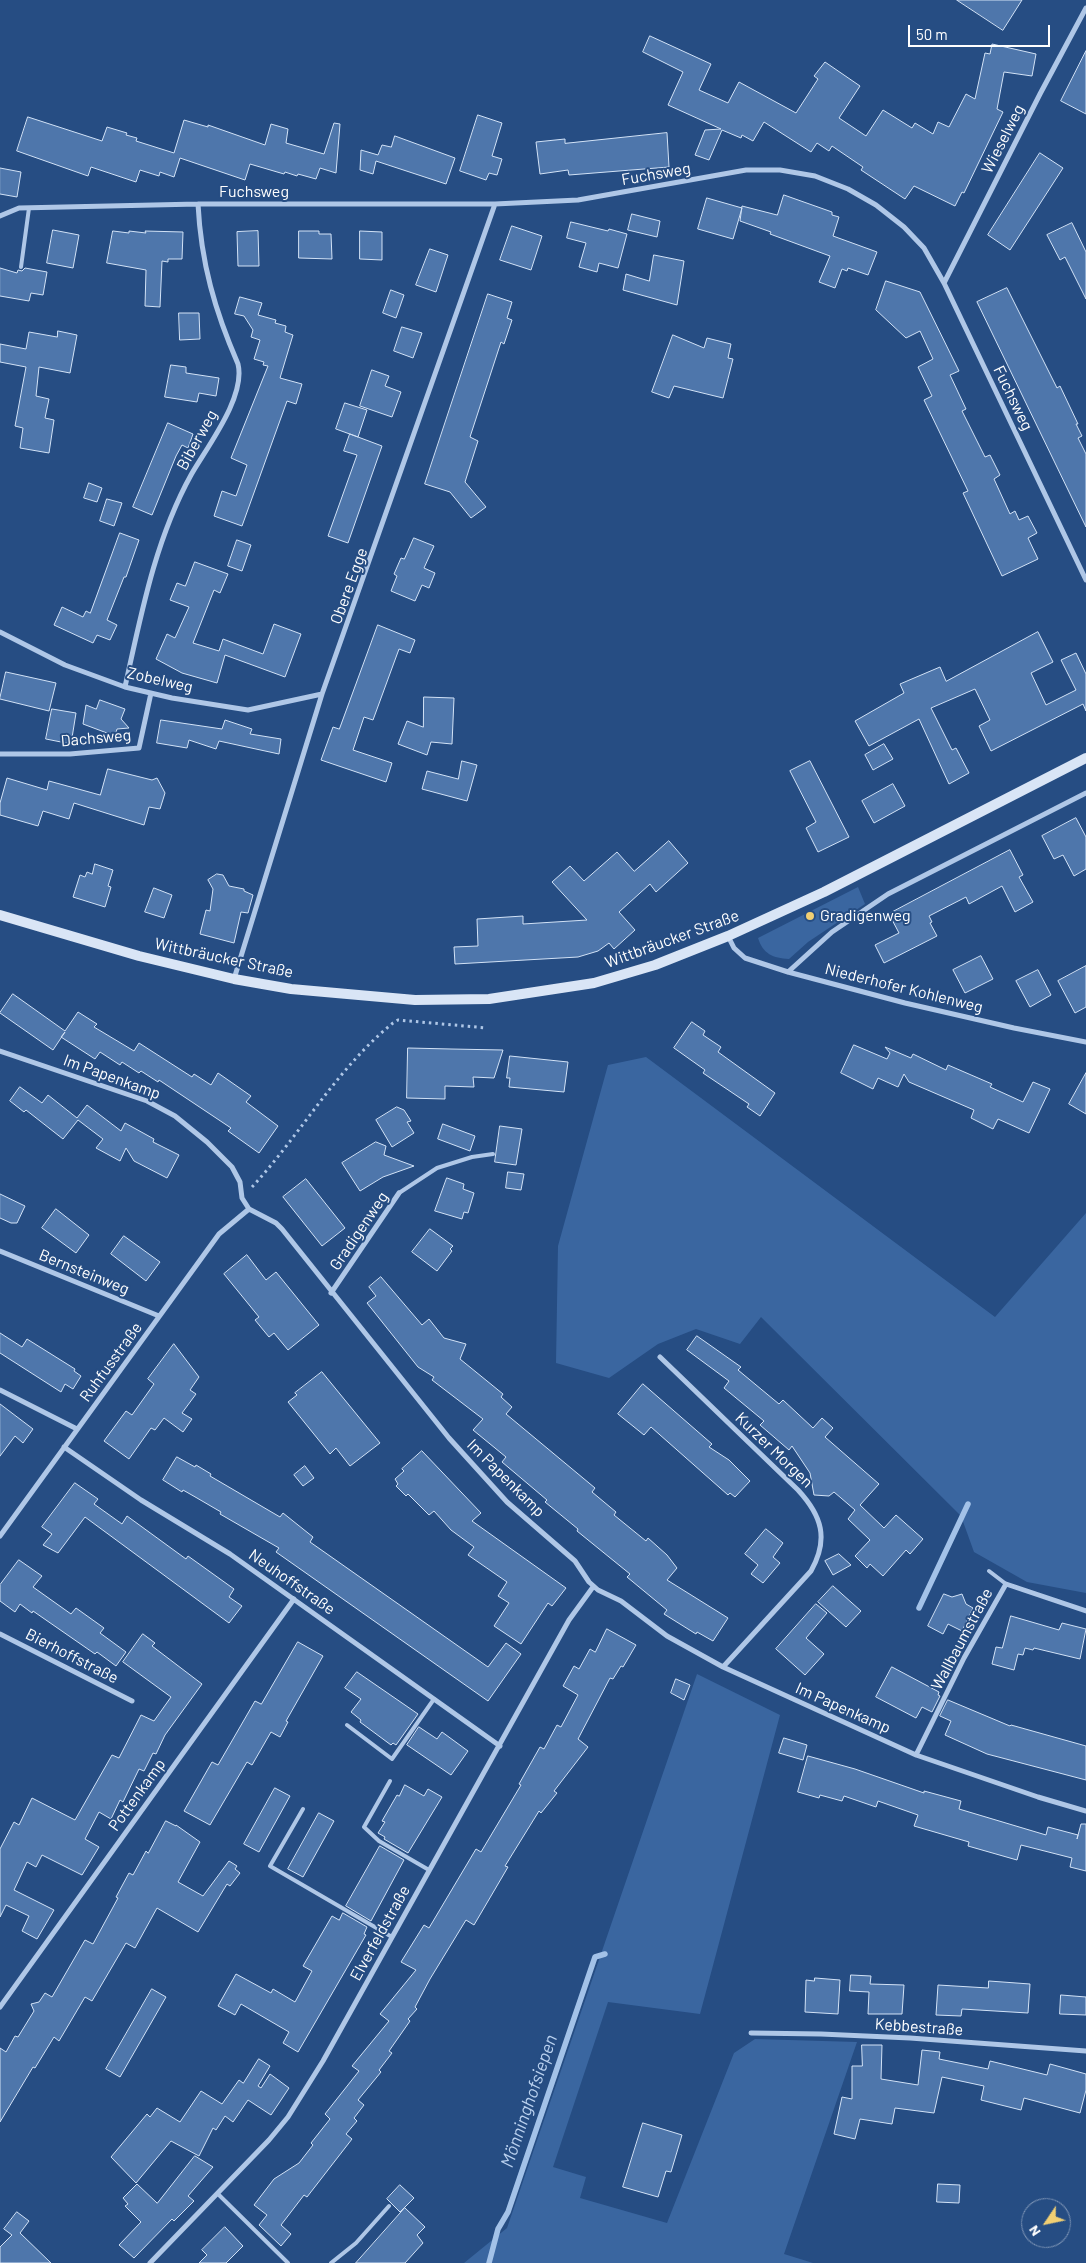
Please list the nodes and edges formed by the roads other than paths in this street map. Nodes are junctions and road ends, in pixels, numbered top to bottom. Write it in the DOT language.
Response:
graph roads {
  1 [pos="1086,8"];
  2 [pos="198,204"];
  3 [pos="495,204"];
  4 [pos="29,208"];
  5 [pos="0,216"];
  6 [pos="21,267"];
  7 [pos="944,283"];
  8 [pos="1086,580"];
  9 [pos="0,632"];
  10 [pos="125,686"];
  11 [pos="151,693"];
  12 [pos="322,694"];
  13 [pos="0,754"];
  14 [pos="1086,758"];
  15 [pos="1086,793"];
  16 [pos="0,915"];
  17 [pos="728,936"];
  18 [pos="788,972"];
  19 [pos="234,979"];
  20 [pos="1086,1042"];
  21 [pos="0,1050"];
  22 [pos="493,1154"];
  23 [pos="399,1193"];
  24 [pos="248,1209"];
  25 [pos="0,1251"];
  26 [pos="331,1293"];
  27 [pos="159,1316"];
  28 [pos="660,1357"];
  29 [pos="0,1390"];
  30 [pos="78,1429"];
  31 [pos="64,1447"];
  32 [pos="0,1536"];
  33 [pos="989,1571"];
  34 [pos="1006,1584"];
  35 [pos="593,1587"];
  36 [pos="294,1599"];
  37 [pos="1086,1611"];
  38 [pos="0,1634"];
  39 [pos="723,1667"];
  40 [pos="434,1699"];
  41 [pos="132,1701"];
  42 [pos="347,1725"];
  43 [pos="500,1746"];
  44 [pos="916,1755"];
  45 [pos="390,1781"];
  46 [pos="302,1810"];
  47 [pos="1086,1811"];
  48 [pos="429,1870"];
  49 [pos="392,1936"];
  50 [pos="0,2006"];
  51 [pos="751,2033"];
  52 [pos="1086,2051"];
  53 [pos="218,2194"];
  54 [pos="389,2206"];
  55 [pos="150,2263"];
  56 [pos="288,2263"];
  57 [pos="331,2263"];
  1 -- 7 [label="street, Wieselweg"];
  2 -- 3 [label="street, Fuchsweg"];
  2 -- 4 [label="street, Fuchsweg"];
  2 -- 10 [label="street, Biberweg"];
  3 -- 7 [label="street, Fuchsweg"];
  3 -- 12 [label="street, Obere Egge"];
  4 -- 5 [label="street, Fuchsweg"];
  4 -- 6 [label="lane"];
  7 -- 8 [label="street, Fuchsweg"];
  9 -- 10 [label="street, Zobelweg"];
  10 -- 11 [label="street, Zobelweg"];
  11 -- 12 [label="street, Zobelweg"];
  11 -- 13 [label="street, Dachsweg"];
  12 -- 19 [label="street, Obere Egge"];
  14 -- 17 [label="main road, Wittbräucker Straße"];
  15 -- 18 [label="street"];
  16 -- 19 [label="main road, Wittbräucker Straße"];
  17 -- 18 [label="street, Niederhofer Kohlenweg"];
  17 -- 19 [label="main road, Wittbräucker Straße"];
  18 -- 20 [label="street, Niederhofer Kohlenweg"];
  21 -- 24 [label="street, Im Papenkamp"];
  22 -- 23 [label="lane, Gradigenweg"];
  23 -- 26 [label="street, Gradigenweg"];
  24 -- 26 [label="street, Im Papenkamp"];
  24 -- 27 [label="street, Ruhfusstraße"];
  25 -- 27 [label="street, Bernsteinweg"];
  26 -- 35 [label="street, Im Papenkamp"];
  27 -- 30 [label="street, Ruhfusstraße"];
  28 -- 39 [label="street, Kurzer Morgen"];
  29 -- 30 [label="street"];
  30 -- 31 [label="street, Ruhfusstraße"];
  31 -- 32 [label="street, Ruhfusstraße"];
  31 -- 36 [label="street, Neuhoffstraße"];
  33 -- 34 [label="lane"];
  34 -- 37 [label="street, Wallbaumstraße"];
  34 -- 44 [label="street, Wallbaumstraße"];
  35 -- 39 [label="street, Im Papenkamp"];
  35 -- 43 [label="street, Elverfeldstraße"];
  36 -- 40 [label="street, Neuhoffstraße"];
  36 -- 50 [label="street, Pottenkamp"];
  38 -- 41 [label="street, Bierhoffstraße"];
  39 -- 44 [label="street, Im Papenkamp"];
  40 -- 42 [label="lane"];
  40 -- 43 [label="street, Neuhoffstraße"];
  43 -- 48 [label="street, Elverfeldstraße"];
  44 -- 47 [label="street, Im Papenkamp"];
  45 -- 48 [label="lane"];
  46 -- 49 [label="lane"];
  48 -- 49 [label="street, Elverfeldstraße"];
  49 -- 53 [label="street, Elverfeldstraße"];
  51 -- 52 [label="street, Kebbestraße"];
  53 -- 55 [label="street, Elverfeldstraße"];
  53 -- 56 [label="lane"];
  54 -- 57 [label="lane"];
}
